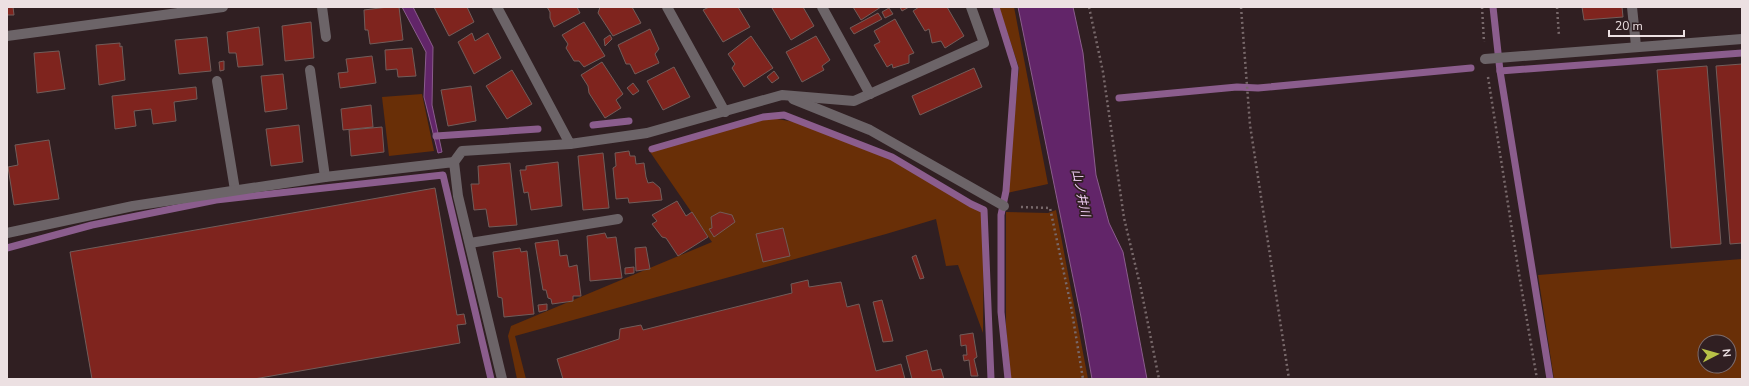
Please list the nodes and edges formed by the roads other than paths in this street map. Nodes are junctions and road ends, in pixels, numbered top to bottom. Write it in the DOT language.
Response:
graph roads {
  1 [pos="223,7"];
  2 [pos="322,7"];
  3 [pos="497,7"];
  4 [pos="667,7"];
  5 [pos="822,7"];
  6 [pos="971,7"];
  7 [pos="1632,7"];
  8 [pos="7,36"];
  9 [pos="326,37"];
  10 [pos="1742,39"];
  11 [pos="1636,46"];
  12 [pos="1485,58"];
  13 [pos="310,70"];
  14 [pos="217,81"];
  15 [pos="870,94"];
  16 [pos="782,95"];
  17 [pos="725,112"];
  18 [pos="570,144"];
  19 [pos="454,162"];
  20 [pos="325,177"];
  21 [pos="235,190"];
  22 [pos="1004,206"];
  23 [pos="618,219"];
  24 [pos="7,233"];
  25 [pos="470,243"];
  26 [pos="502,379"];
  1 -- 8 [label="street"];
  2 -- 9 [label="street"];
  3 -- 18 [label="street"];
  4 -- 17 [label="street"];
  5 -- 15 [label="street"];
  6 -- 15 [label="street"];
  7 -- 11 [label="street"];
  10 -- 11 [label="street"];
  11 -- 12 [label="street"];
  13 -- 20 [label="street"];
  14 -- 21 [label="street"];
  15 -- 16 [label="street"];
  16 -- 17 [label="street"];
  16 -- 22 [label="street"];
  17 -- 18 [label="street"];
  18 -- 19 [label="street"];
  19 -- 20 [label="street"];
  19 -- 25 [label="street"];
  20 -- 21 [label="street"];
  21 -- 24 [label="street"];
  23 -- 25 [label="street"];
  25 -- 26 [label="street"];
}
